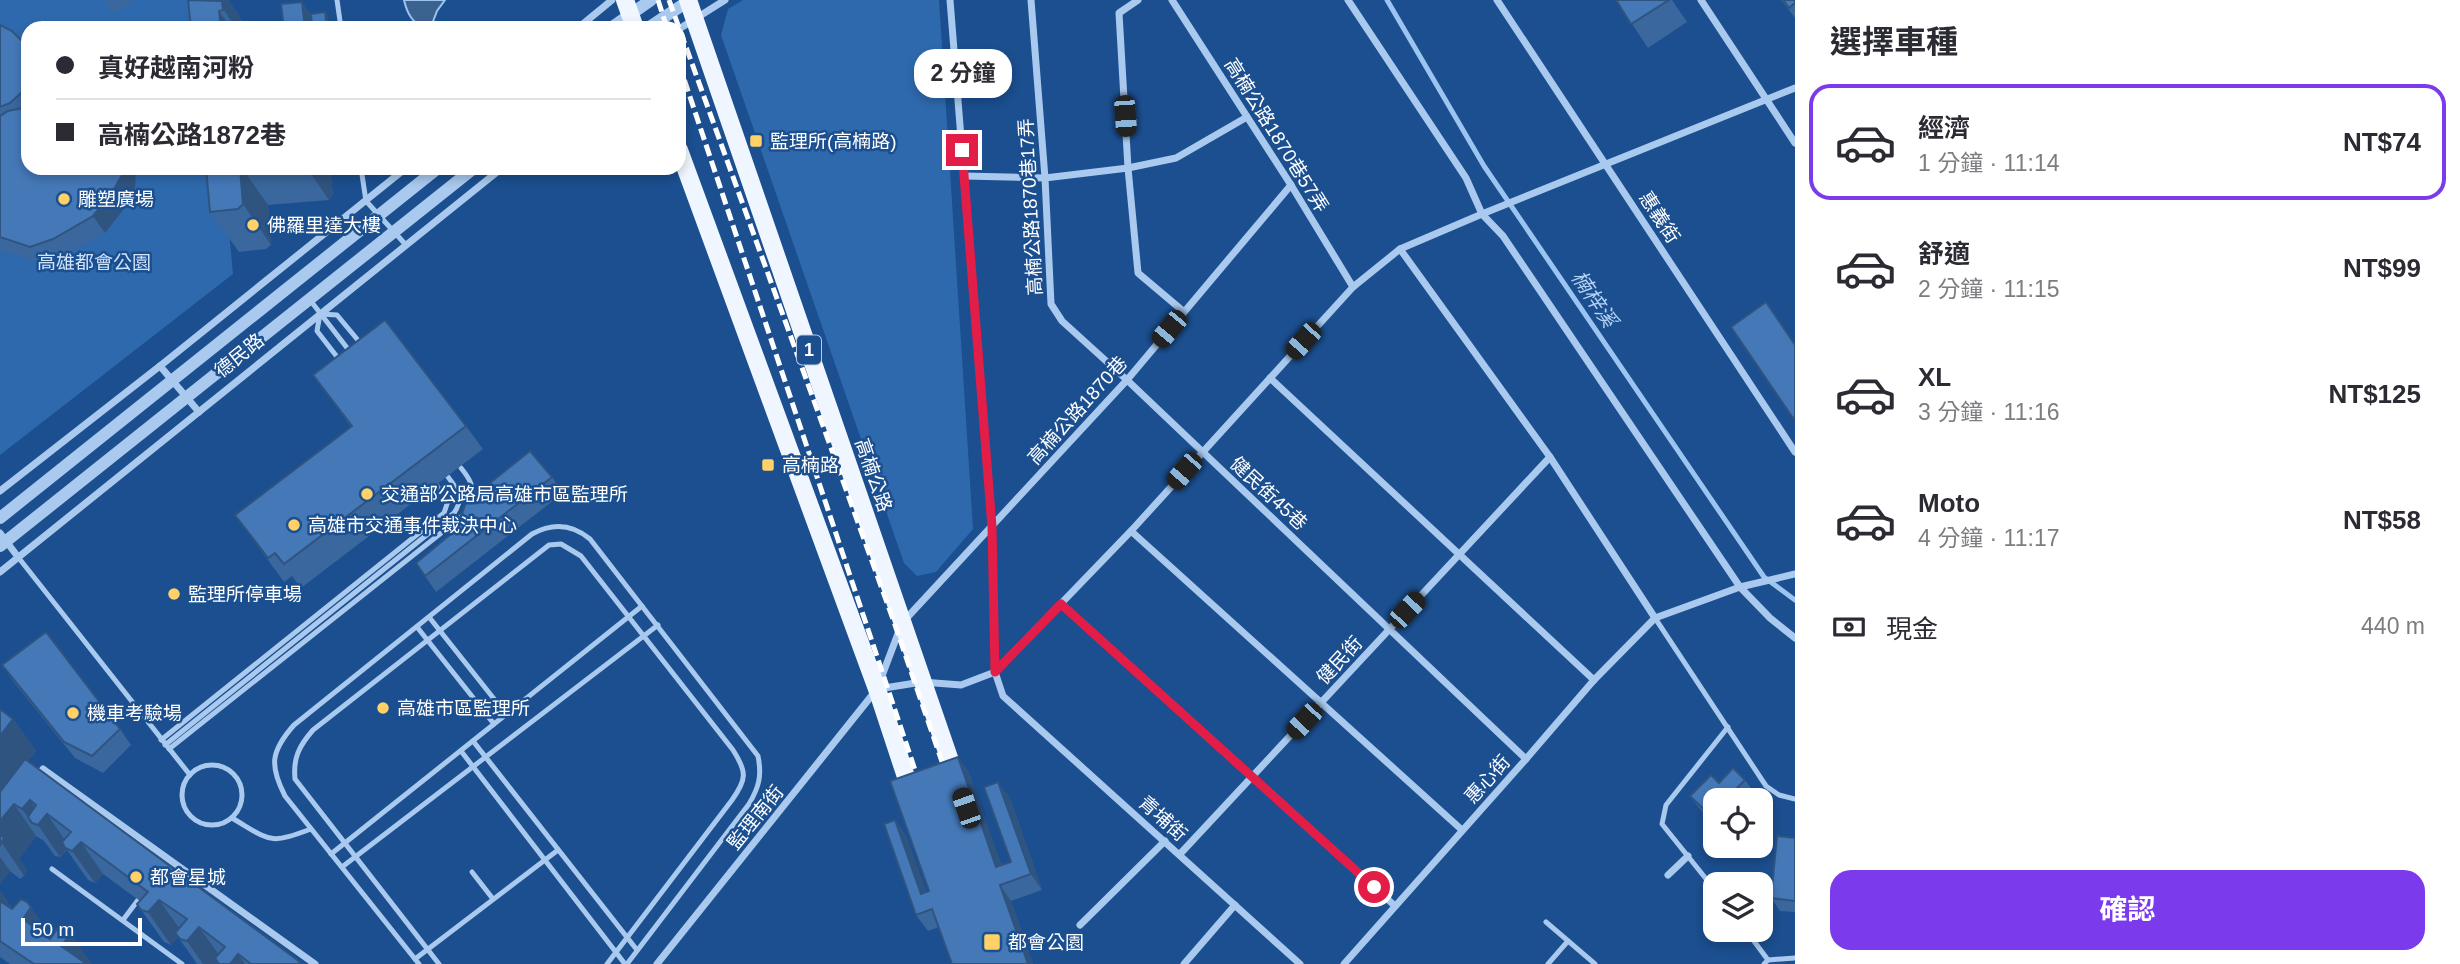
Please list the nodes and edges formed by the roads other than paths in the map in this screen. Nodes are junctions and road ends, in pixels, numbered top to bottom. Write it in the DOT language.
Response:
graph roads {
  1 [pos="337,0"];
  2 [pos="612,0"];
  3 [pos="651,0"];
  4 [pos="689,0"];
  5 [pos="724,0"];
  6 [pos="950,0"];
  7 [pos="1031,0"];
  8 [pos="1138,0"];
  9 [pos="1172,0"];
  10 [pos="1348,0"];
  11 [pos="1497,0"];
  12 [pos="1701,0"];
  13 [pos="630,14"];
  14 [pos="694,19"];
  15 [pos="340,21"];
  16 [pos="586,21"];
  17 [pos="658,21"];
  18 [pos="686,24"];
  19 [pos="1795,88"];
  20 [pos="1767,100"];
  21 [pos="1247,117"];
  22 [pos="1795,143"];
  23 [pos="1606,165"];
  24 [pos="1128,167"];
  25 [pos="686,169"];
  26 [pos="362,175"];
  27 [pos="398,175"];
  28 [pos="429,175"];
  29 [pos="465,175"];
  30 [pos="493,175"];
  31 [pos="964,176"];
  32 [pos="1045,178"];
  33 [pos="1291,185"];
  34 [pos="366,201"];
  35 [pos="1482,214"];
  36 [pos="379,215"];
  37 [pos="395,232"];
  38 [pos="406,245"];
  39 [pos="1400,250"];
  40 [pos="1353,287"];
  41 [pos="310,300"];
  42 [pos="1183,312"];
  43 [pos="320,314"];
  44 [pos="368,352"];
  45 [pos="356,360"];
  46 [pos="160,366"];
  47 [pos="346,369"];
  48 [pos="1270,378"];
  49 [pos="173,380"];
  50 [pos="1127,380"];
  51 [pos="188,398"];
  52 [pos="199,412"];
  53 [pos="1201,452"];
  54 [pos="1795,452"];
  55 [pos="1550,457"];
  56 [pos="461,468"];
  57 [pos="448,477"];
  58 [pos="437,486"];
  59 [pos="0,491"];
  60 [pos="0,518"];
  61 [pos="992,527"];
  62 [pos="1131,531"];
  63 [pos="2,540"];
  64 [pos="1459,555"];
  65 [pos="18,557"];
  66 [pos="0,572"];
  67 [pos="1795,574"];
  68 [pos="1740,587"];
  69 [pos="1061,604"];
  70 [pos="642,606"];
  71 [pos="429,617"];
  72 [pos="629,617"];
  73 [pos="1655,618"];
  74 [pos="902,623"];
  75 [pos="658,625"];
  76 [pos="417,627"];
  77 [pos="1390,629"];
  78 [pos="440,631"];
  79 [pos="644,636"];
  80 [pos="1795,638"];
  81 [pos="428,640"];
  82 [pos="995,672"];
  83 [pos="1594,680"];
  84 [pos="922,682"];
  85 [pos="877,690"];
  86 [pos="1321,703"];
  87 [pos="506,714"];
  88 [pos="494,724"];
  89 [pos="1728,727"];
  90 [pos="473,741"];
  91 [pos="165,745"];
  92 [pos="461,751"];
  93 [pos="486,757"];
  94 [pos="1526,760"];
  95 [pos="473,767"];
  96 [pos="190,775"];
  97 [pos="1253,776"];
  98 [pos="29,789"];
  99 [pos="961,795"];
  100 [pos="1795,799"];
  101 [pos="919,816"];
  102 [pos="232,818"];
  103 [pos="311,830"];
  104 [pos="1462,830"];
  105 [pos="1165,841"];
  106 [pos="344,844"];
  107 [pos="558,850"];
  108 [pos="331,854"];
  109 [pos="1180,854"];
  110 [pos="1688,856"];
  111 [pos="355,858"];
  112 [pos="545,860"];
  113 [pos="342,867"];
  114 [pos="52,869"];
  115 [pos="472,872"];
  116 [pos="1668,875"];
  117 [pos="1703,875"];
  118 [pos="493,899"];
  119 [pos="138,900"];
  120 [pos="1235,905"];
  121 [pos="1395,905"];
  122 [pos="123,920"];
  123 [pos="1546,922"];
  124 [pos="1080,925"];
  125 [pos="627,937"];
  126 [pos="1568,941"];
  127 [pos="1753,942"];
  128 [pos="427,949"];
  129 [pos="637,950"];
  130 [pos="616,952"];
  131 [pos="1795,958"];
  132 [pos="417,961"];
  133 [pos="1766,962"];
  134 [pos="608,963"];
  135 [pos="183,964"];
  136 [pos="315,964"];
  137 [pos="439,964"];
  138 [pos="626,964"];
  139 [pos="657,964"];
  140 [pos="1184,964"];
  141 [pos="1300,964"];
  142 [pos="1345,964"];
  143 [pos="1548,964"];
  144 [pos="1595,964"];
  1 -- 15 [label="lane"];
  2 -- 16 [label="street"];
  3 -- 13 [label="street"];
  4 -- 14 [label="main road, 高楠公路 / 1"];
  4 -- 17 [label="street"];
  5 -- 14 [label="street"];
  6 -- 31 [label="street"];
  7 -- 32 [label="street, 高楠公路1870巷17弄"];
  8 -- 24 [label="street"];
  9 -- 21 [label="street, 高楠公路1870巷57弄"];
  10 -- 35 [label="street"];
  11 -- 23 [label="street, 惠義街"];
  12 -- 20 [label="street"];
  14 -- 18 [label="street"];
  14 -- 74 [label="main road, 高楠公路 / 1"];
  19 -- 20 [label="street"];
  20 -- 22 [label="street"];
  20 -- 23 [label="street"];
  21 -- 24 [label="street"];
  21 -- 33 [label="street, 高楠公路1870巷57弄"];
  23 -- 35 [label="street"];
  23 -- 54 [label="street, 惠義街"];
  24 -- 32 [label="street"];
  24 -- 42 [label="street"];
  25 -- 85 [label="main road"];
  26 -- 34 [label="lane"];
  27 -- 34 [label="street"];
  28 -- 36 [label="street, 德民路"];
  29 -- 37 [label="street, 德民路"];
  30 -- 38 [label="street, 德民路"];
  31 -- 32 [label="street"];
  31 -- 61 [label="street"];
  32 -- 50 [label="street, 高楠公路1870巷17弄"];
  33 -- 40 [label="street, 高楠公路1870巷57弄"];
  33 -- 42 [label="street, 高楠公路1870巷"];
  34 -- 36 [label="lane"];
  34 -- 46 [label="street"];
  35 -- 39 [label="street"];
  35 -- 68 [label="street"];
  36 -- 37 [label="lane"];
  36 -- 49 [label="street, 德民路"];
  37 -- 38 [label="lane"];
  37 -- 41 [label="street, 德民路"];
  38 -- 43 [label="street, 德民路"];
  39 -- 40 [label="street"];
  39 -- 55 [label="street"];
  40 -- 48 [label="street"];
  41 -- 43 [label="lane"];
  41 -- 51 [label="street, 德民路"];
  42 -- 50 [label="street, 高楠公路1870巷"];
  43 -- 44 [label="lane"];
  43 -- 45 [label="lane"];
  43 -- 47 [label="lane"];
  43 -- 52 [label="street, 德民路"];
  46 -- 49 [label="street"];
  46 -- 59 [label="street"];
  48 -- 53 [label="street"];
  48 -- 64 [label="street"];
  49 -- 51 [label="street"];
  49 -- 60 [label="street, 德民路"];
  50 -- 53 [label="street, 健民街45巷"];
  50 -- 61 [label="street, 高楠公路1870巷"];
  51 -- 52 [label="street"];
  51 -- 63 [label="street, 德民路"];
  52 -- 65 [label="street, 德民路"];
  53 -- 62 [label="street"];
  53 -- 77 [label="street, 健民街45巷"];
  55 -- 64 [label="street, 健民街"];
  55 -- 73 [label="street"];
  56 -- 91 [label="lane"];
  57 -- 91 [label="lane"];
  58 -- 91 [label="lane"];
  61 -- 74 [label="street, 高楠公路1870巷"];
  61 -- 82 [label="street"];
  62 -- 69 [label="street"];
  62 -- 86 [label="street"];
  63 -- 65 [label="street"];
  64 -- 77 [label="street, 健民街"];
  64 -- 83 [label="street"];
  65 -- 66 [label="street, 德民路"];
  65 -- 91 [label="lane"];
  67 -- 68 [label="street"];
  68 -- 73 [label="street"];
  68 -- 80 [label="street"];
  69 -- 82 [label="street"];
  69 -- 97 [label="street"];
  70 -- 71 [label="lane"];
  70 -- 72 [label="lane"];
  70 -- 75 [label="lane"];
  71 -- 76 [label="lane"];
  71 -- 78 [label="lane"];
  72 -- 78 [label="lane"];
  72 -- 79 [label="lane"];
  72 -- 87 [label="lane"];
  73 -- 83 [label="street, 惠心街"];
  73 -- 89 [label="lane"];
  74 -- 84 [label="main road, 高楠公路 / 1"];
  74 -- 85 [label="street, 監理南街"];
  75 -- 79 [label="lane"];
  75 -- 129 [label="lane"];
  76 -- 81 [label="lane"];
  76 -- 103 [label="lane"];
  77 -- 86 [label="street, 健民街"];
  77 -- 94 [label="street, 健民街45巷"];
  78 -- 81 [label="lane"];
  78 -- 87 [label="lane"];
  79 -- 93 [label="lane"];
  79 -- 125 [label="lane"];
  81 -- 88 [label="lane"];
  81 -- 106 [label="lane"];
  82 -- 84 [label="street"];
  82 -- 105 [label="street, 青埔街"];
  83 -- 94 [label="street, 惠心街"];
  84 -- 85 [label="street"];
  84 -- 99 [label="main road, 高楠公路 / 1"];
  85 -- 101 [label="main road"];
  85 -- 139 [label="street, 監理南街"];
  86 -- 97 [label="street, 健民街"];
  86 -- 104 [label="street"];
  87 -- 88 [label="lane"];
  88 -- 90 [label="lane"];
  89 -- 100 [label="lane"];
  89 -- 110 [label="lane"];
  90 -- 92 [label="lane"];
  90 -- 93 [label="lane"];
  91 -- 96 [label="lane"];
  92 -- 95 [label="lane"];
  92 -- 106 [label="lane"];
  93 -- 95 [label="lane"];
  93 -- 107 [label="lane"];
  94 -- 104 [label="street, 惠心街"];
  95 -- 111 [label="lane"];
  95 -- 112 [label="lane"];
  96 -- 102 [label="lane"];
  96 -- 102 [label="lane"];
  97 -- 109 [label="street, 健民街"];
  97 -- 121 [label="street"];
  98 -- 136 [label="street"];
  102 -- 103 [label="lane"];
  103 -- 108 [label="lane"];
  104 -- 121 [label="street, 惠心街"];
  105 -- 109 [label="street, 青埔街"];
  105 -- 124 [label="street"];
  106 -- 108 [label="lane"];
  106 -- 111 [label="lane"];
  107 -- 112 [label="lane"];
  107 -- 125 [label="lane"];
  108 -- 113 [label="lane"];
  109 -- 120 [label="street, 青埔街"];
  110 -- 116 [label="street"];
  110 -- 117 [label="lane"];
  111 -- 113 [label="lane"];
  111 -- 128 [label="lane"];
  112 -- 118 [label="lane"];
  112 -- 130 [label="lane"];
  113 -- 132 [label="lane"];
  114 -- 122 [label="lane"];
  115 -- 118 [label="lane"];
  118 -- 128 [label="lane"];
  119 -- 122 [label="lane"];
  120 -- 140 [label="street"];
  120 -- 141 [label="street, 青埔街"];
  121 -- 142 [label="street, 惠心街"];
  122 -- 135 [label="lane"];
  123 -- 126 [label="lane"];
  125 -- 129 [label="lane"];
  125 -- 130 [label="lane"];
  126 -- 143 [label="lane"];
  126 -- 144 [label="lane"];
  127 -- 133 [label="lane"];
  128 -- 132 [label="lane"];
  128 -- 137 [label="lane"];
  129 -- 138 [label="lane"];
  130 -- 134 [label="lane"];
  130 -- 138 [label="lane"];
  131 -- 133 [label="lane"];
}
